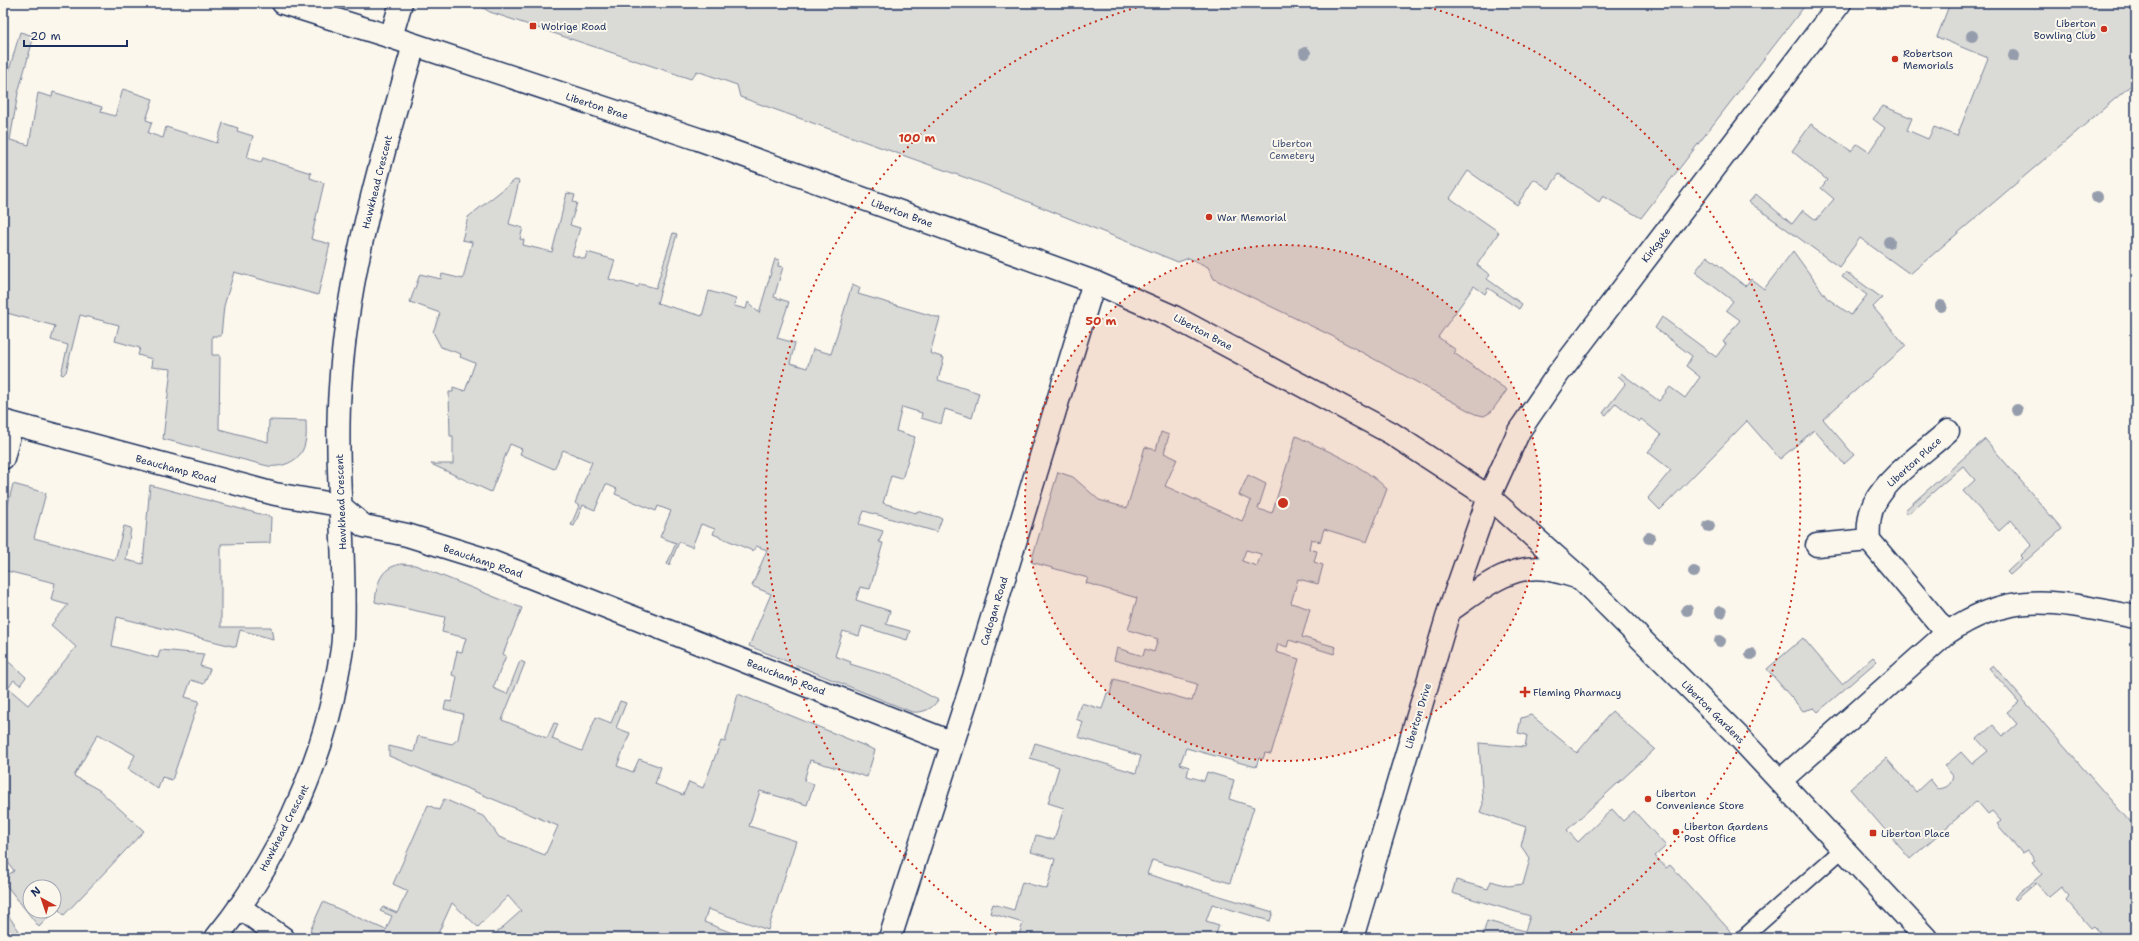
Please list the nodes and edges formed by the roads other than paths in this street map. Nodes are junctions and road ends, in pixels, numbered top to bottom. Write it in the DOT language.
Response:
graph roads {
  1 [pos="283,3"];
  2 [pos="401,3"];
  3 [pos="1840,3"];
  4 [pos="391,37"];
  5 [pos="414,45"];
  6 [pos="1094,282"];
  7 [pos="7,423"];
  8 [pos="1948,431"];
  9 [pos="3,458"];
  10 [pos="1489,496"];
  11 [pos="339,505"];
  12 [pos="1869,540"];
  13 [pos="1817,545"];
  14 [pos="1580,578"];
  15 [pos="1449,611"];
  16 [pos="2136,616"];
  17 [pos="1947,633"];
  18 [pos="953,743"];
  19 [pos="1780,781"];
  20 [pos="1843,849"];
  21 [pos="239,907"];
  22 [pos="216,938"];
  23 [pos="284,938"];
  24 [pos="890,938"];
  25 [pos="1352,938"];
  26 [pos="1743,938"];
  27 [pos="1926,938"];
  1 -- 4 [label="street, Liberton Brae"];
  2 -- 4 [label="street"];
  3 -- 10 [label="street, Kirkgate"];
  4 -- 5 [label="street, Liberton Brae"];
  5 -- 6 [label="street, Liberton Brae"];
  5 -- 11 [label="street, Hawkhead Crescent"];
  6 -- 10 [label="street, Liberton Brae"];
  6 -- 18 [label="street, Cadogan Road"];
  7 -- 9 [label="street"];
  7 -- 11 [label="street, Beauchamp Road"];
  8 -- 12 [label="street, Liberton Place"];
  10 -- 14 [label="street, Liberton Gardens"];
  10 -- 15 [label="street, Liberton Drive"];
  11 -- 18 [label="street, Beauchamp Road"];
  11 -- 21 [label="street, Hawkhead Crescent"];
  12 -- 13 [label="street"];
  12 -- 17 [label="street"];
  14 -- 15 [label="street"];
  14 -- 19 [label="street, Liberton Gardens"];
  15 -- 25 [label="street, Liberton Drive"];
  16 -- 17 [label="street"];
  17 -- 19 [label="street"];
  18 -- 24 [label="street, Cadogan Road"];
  19 -- 20 [label="street, Liberton Gardens"];
  20 -- 26 [label="lane"];
  20 -- 27 [label="street, Liberton Gardens"];
  21 -- 22 [label="street, Hawkhead Crescent"];
  21 -- 23 [label="street"];
}
